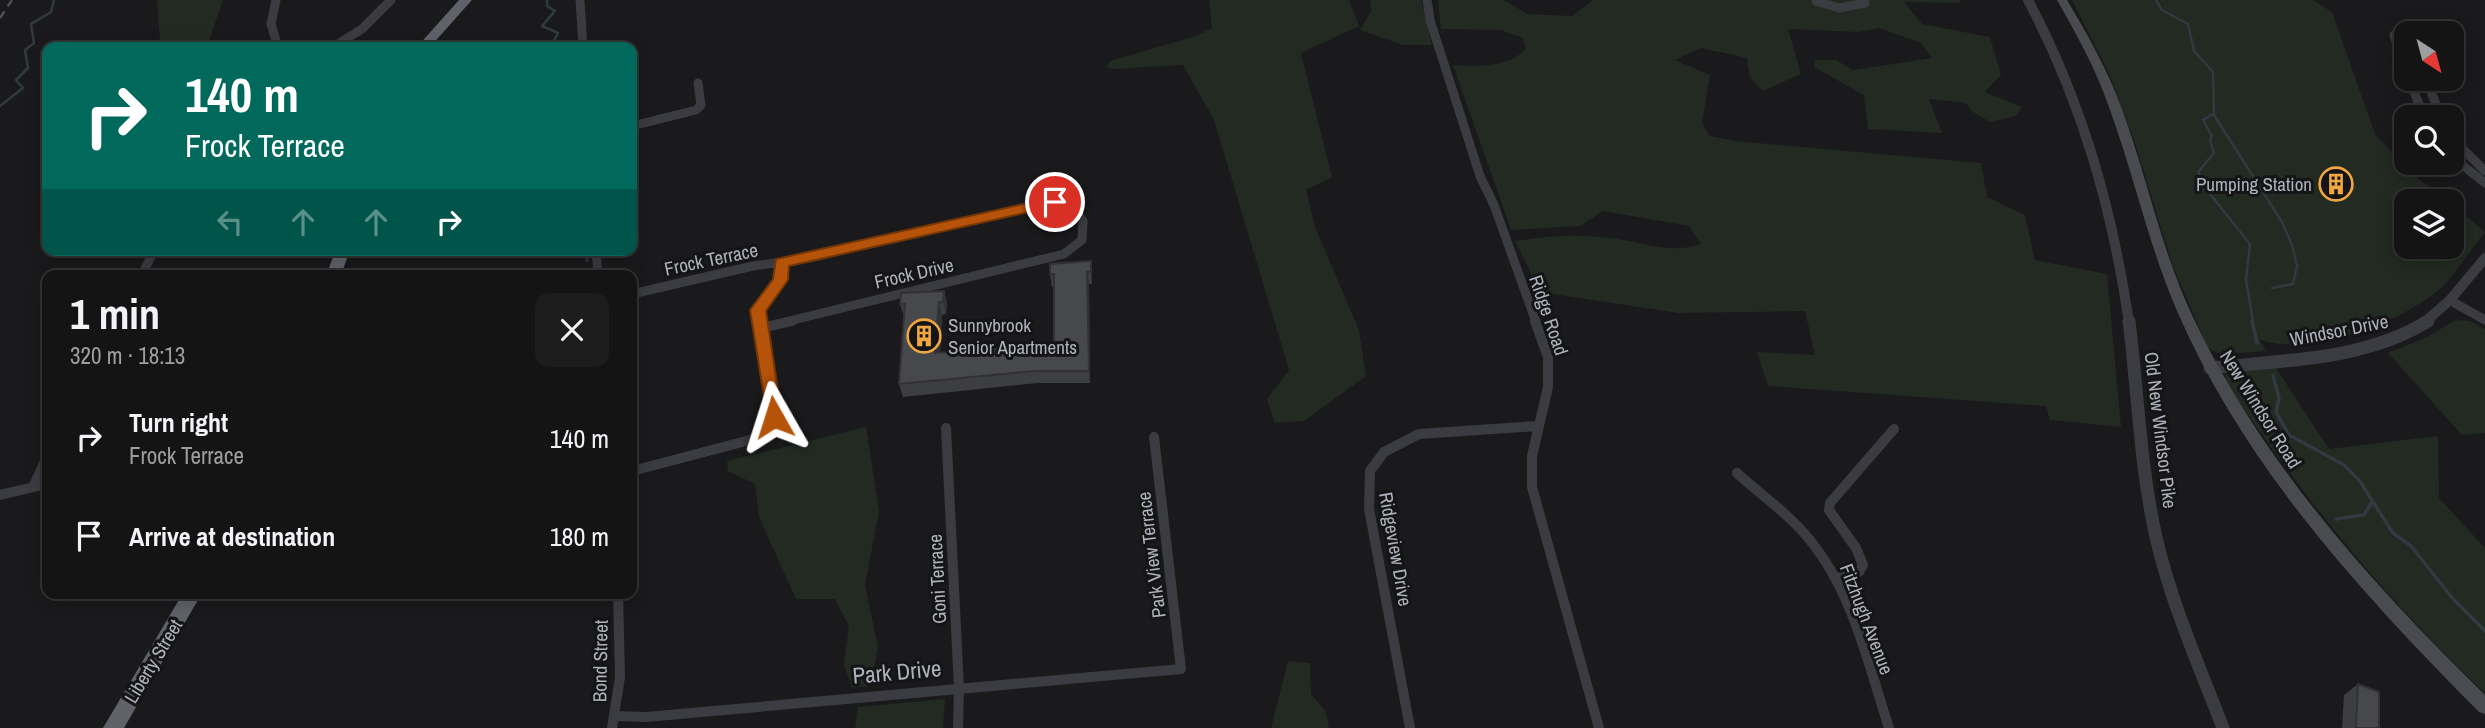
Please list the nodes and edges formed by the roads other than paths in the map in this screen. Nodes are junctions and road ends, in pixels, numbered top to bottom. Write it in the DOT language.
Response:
graph roads {
  1 [pos="276,0"];
  2 [pos="391,0"];
  3 [pos="466,0"];
  4 [pos="580,0"];
  5 [pos="1427,0"];
  6 [pos="1865,0"];
  7 [pos="2028,0"];
  8 [pos="2062,0"];
  9 [pos="1815,1"];
  10 [pos="275,42"];
  11 [pos="341,42"];
  12 [pos="428,42"];
  13 [pos="583,42"];
  14 [pos="698,83"];
  15 [pos="637,125"];
  16 [pos="2464,150"];
  17 [pos="2464,166"];
  18 [pos="2485,171"];
  19 [pos="2485,183"];
  20 [pos="1073,250"];
  21 [pos="2485,258"];
  22 [pos="781,263"];
  23 [pos="637,293"];
  24 [pos="2451,301"];
  25 [pos="2485,320"];
  26 [pos="762,328"];
  27 [pos="2210,368"];
  28 [pos="1536,426"];
  29 [pos="946,428"];
  30 [pos="1894,429"];
  31 [pos="1154,438"];
  32 [pos="42,468"];
  33 [pos="637,470"];
  34 [pos="1737,473"];
  35 [pos="42,485"];
  36 [pos="33,487"];
  37 [pos="0,495"];
  38 [pos="1835,578"];
  39 [pos="189,599"];
  40 [pos="618,599"];
  41 [pos="1181,669"];
  42 [pos="960,688"];
  43 [pos="2485,706"];
  44 [pos="614,722"];
  45 [pos="113,728"];
  46 [pos="958,728"];
  47 [pos="1410,728"];
  48 [pos="1600,728"];
  49 [pos="1889,728"];
  50 [pos="2223,728"];
  1 -- 10 [label="street"];
  2 -- 11 [label="street"];
  3 -- 12 [label="highway"];
  4 -- 13 [label="street"];
  5 -- 28 [label="street, Ridge Road"];
  6 -- 9 [label="street"];
  7 -- 50 [label="street, Old New Windsor Pike"];
  8 -- 27 [label="main road, New Windsor Road"];
  14 -- 15 [label="street"];
  16 -- 18 [label="street"];
  17 -- 19 [label="street"];
  20 -- 22 [label="street, Frock Terrace"];
  20 -- 26 [label="street, Frock Drive"];
  21 -- 24 [label="street, Windsor Drive"];
  22 -- 23 [label="street, Frock Terrace"];
  22 -- 26 [label="street"];
  24 -- 25 [label="street"];
  24 -- 27 [label="street, Windsor Drive"];
  26 -- 33 [label="street"];
  27 -- 43 [label="main road, New Windsor Road"];
  28 -- 47 [label="street, Ridgeview Drive"];
  28 -- 48 [label="street, Ridge Road"];
  29 -- 42 [label="street, Goni Terrace"];
  30 -- 38 [label="street"];
  31 -- 41 [label="street, Park View Terrace"];
  32 -- 36 [label="street"];
  34 -- 38 [label="street, Fitzhugh Avenue"];
  35 -- 36 [label="street"];
  36 -- 37 [label="street"];
  38 -- 49 [label="street, Fitzhugh Avenue"];
  39 -- 45 [label="highway, Liberty Street"];
  40 -- 44 [label="street, Bond Street"];
  41 -- 42 [label="street, Park Drive"];
  42 -- 44 [label="street, Park Drive"];
  42 -- 46 [label="street, Goni Terrace"];
}
